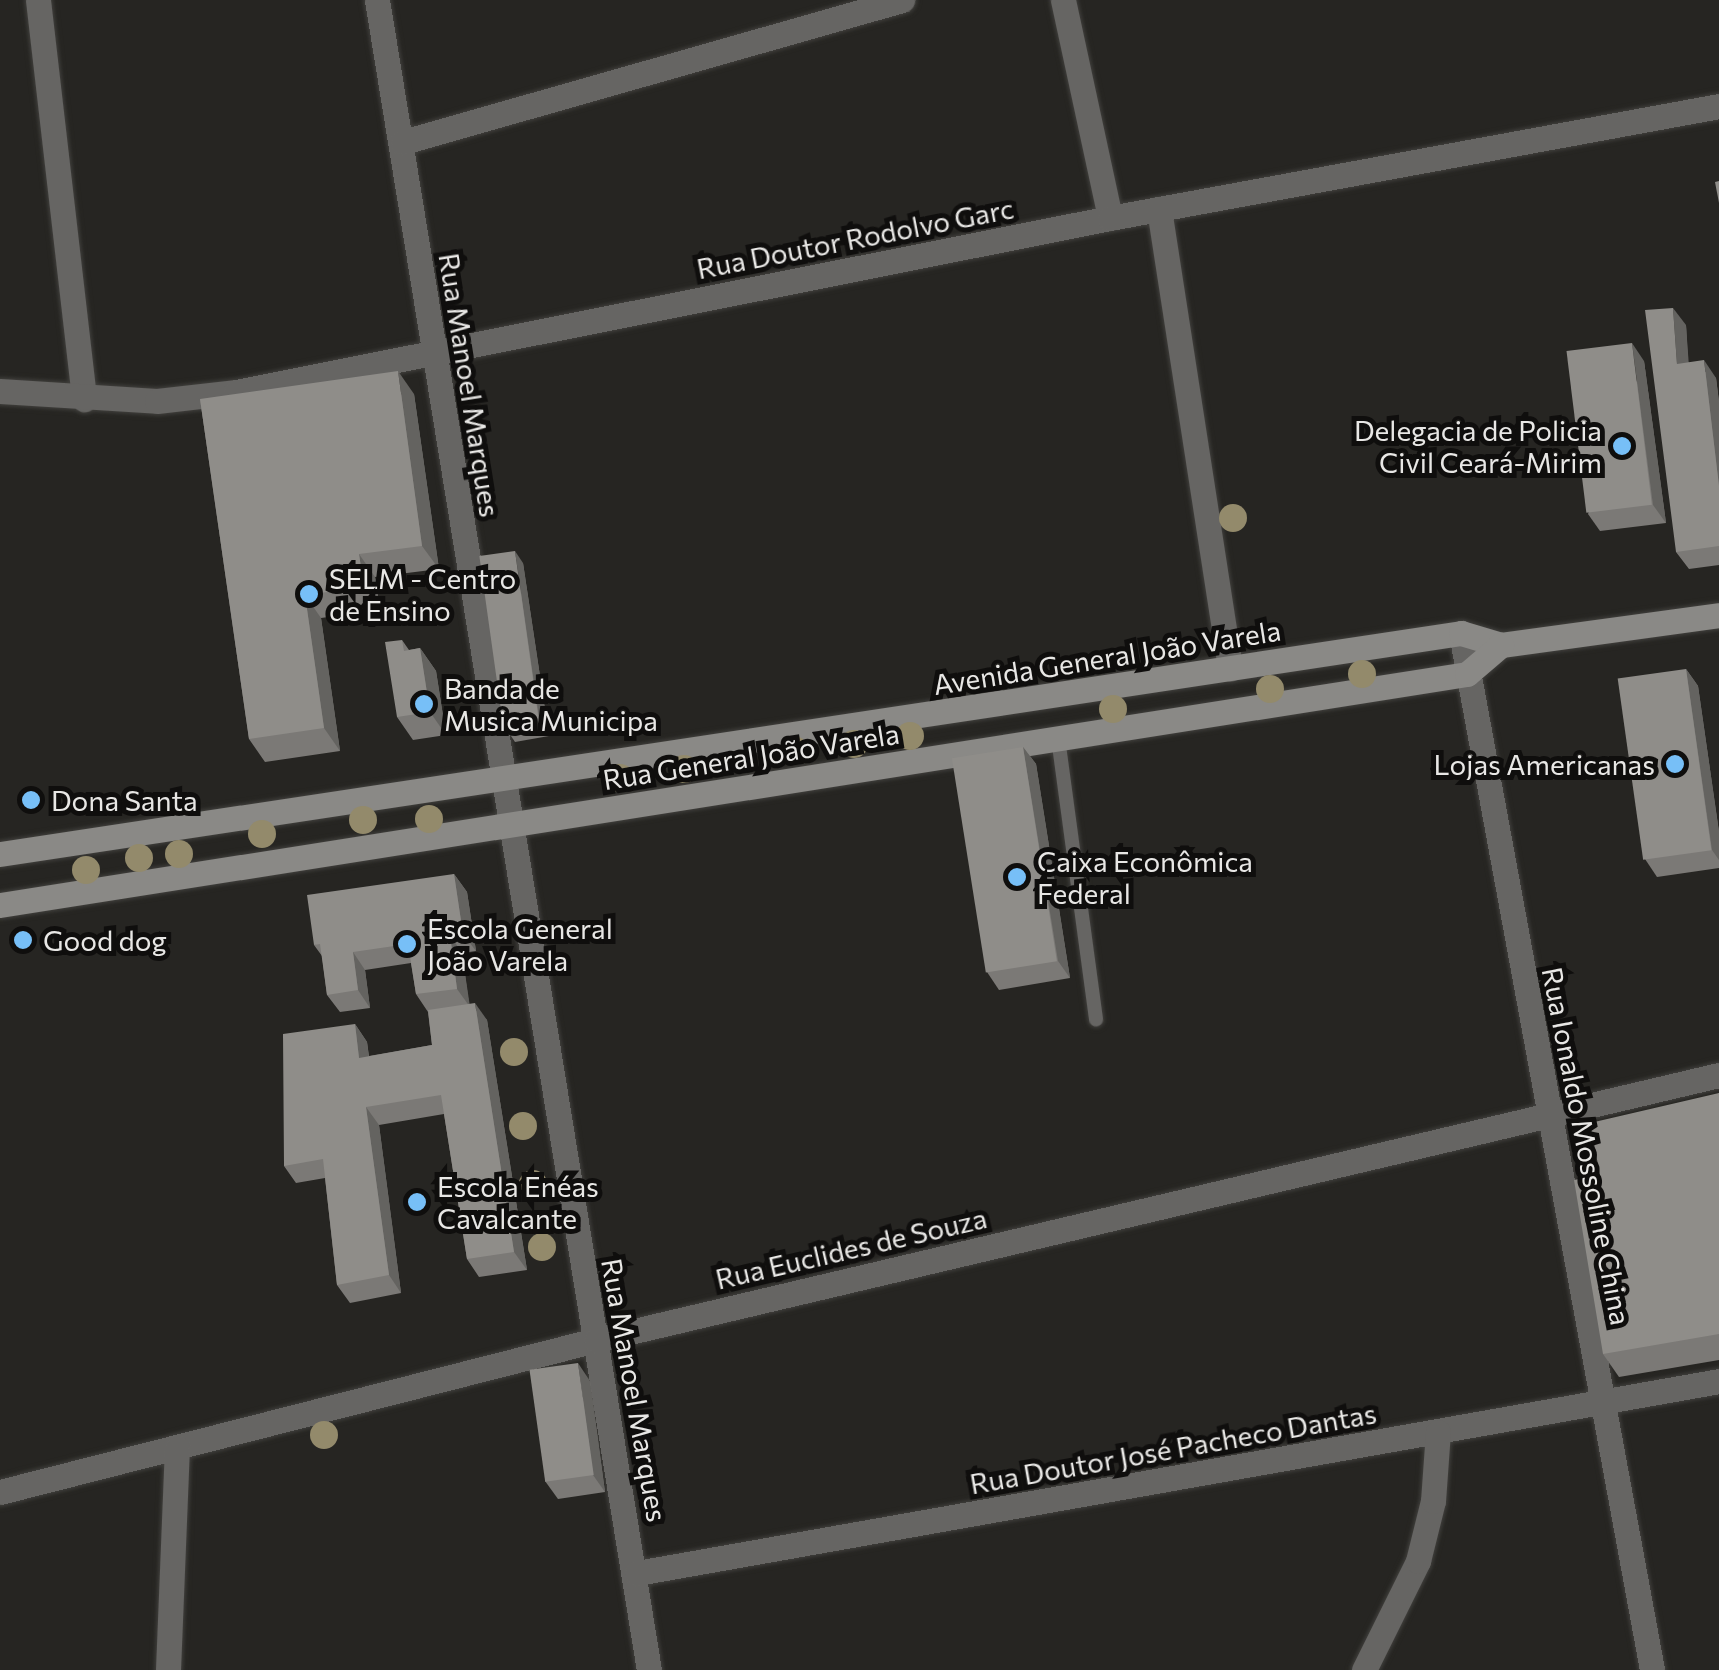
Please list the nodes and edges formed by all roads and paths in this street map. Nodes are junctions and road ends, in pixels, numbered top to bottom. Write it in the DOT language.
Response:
graph roads {
  1 [pos="38,0"];
  2 [pos="377,0"];
  3 [pos="899,0"];
  4 [pos="1063,0"];
  5 [pos="1719,106"];
  6 [pos="402,142"];
  7 [pos="1159,209"];
  8 [pos="1110,218"];
  9 [pos="434,354"];
  10 [pos="0,391"];
  11 [pos="84,399"];
  12 [pos="1719,614"];
  13 [pos="1461,633"];
  14 [pos="1501,645"];
  15 [pos="1230,670"];
  16 [pos="1467,674"];
  17 [pos="1058,738"];
  18 [pos="503,778"];
  19 [pos="508,824"];
  20 [pos="0,854"];
  21 [pos="0,905"];
  22 [pos="1096,1019"];
  23 [pos="1719,1075"];
  24 [pos="1550,1114"];
  25 [pos="596,1340"];
  26 [pos="1719,1381"];
  27 [pos="1604,1399"];
  28 [pos="1438,1432"];
  29 [pos="176,1448"];
  30 [pos="0,1492"];
  31 [pos="637,1573"];
  32 [pos="168,1670"];
  33 [pos="649,1670"];
  34 [pos="1364,1670"];
  35 [pos="1652,1670"];
  1 -- 11 [label="street"];
  2 -- 6 [label="street, Rua Manoel Marques"];
  3 -- 6 [label="street"];
  4 -- 8 [label="street"];
  5 -- 7 [label="street, Rua Doutor Rodolvo Garc"];
  6 -- 9 [label="street, Rua Manoel Marques"];
  7 -- 8 [label="street, Rua Doutor Rodolvo Garc"];
  7 -- 15 [label="street"];
  8 -- 9 [label="street, Rua Doutor Rodolvo Garc"];
  9 -- 11 [label="street, Rua Doutor Rodolvo Garc"];
  9 -- 18 [label="street, Rua Manoel Marques"];
  10 -- 11 [label="street, Rua Doutor Rodolvo Garc"];
  12 -- 14 [label="main road, Avenida General João Varela"];
  13 -- 14 [label="main road, Avenida General João Varela"];
  13 -- 15 [label="main road, Avenida General João Varela"];
  13 -- 16 [label="street, Rua Ionaldo Mossoline China"];
  14 -- 16 [label="main road"];
  15 -- 18 [label="main road, Avenida General João Varela"];
  16 -- 17 [label="main road, Rua General João Varela"];
  16 -- 24 [label="street, Rua Ionaldo Mossoline China"];
  17 -- 19 [label="main road, Rua General João Varela"];
  17 -- 22 [label="lane"];
  18 -- 19 [label="street, Rua Manoel Marques"];
  18 -- 20 [label="main road"];
  19 -- 21 [label="main road, Rua General João Varela"];
  19 -- 25 [label="street, Rua Manoel Marques"];
  23 -- 24 [label="street, Rua Euclides de Souza"];
  24 -- 25 [label="street, Rua Euclides de Souza"];
  24 -- 27 [label="street, Rua Ionaldo Mossoline China"];
  25 -- 29 [label="street, Rua Euclides de Souza"];
  25 -- 31 [label="street, Rua Manoel Marques"];
  26 -- 27 [label="street, Rua Doutor José Pacheco Dantas"];
  27 -- 28 [label="street, Rua Doutor José Pacheco Dantas"];
  27 -- 35 [label="street, Rua Ionaldo Mossoline China"];
  28 -- 31 [label="street, Rua Doutor José Pacheco Dantas"];
  28 -- 34 [label="street"];
  29 -- 30 [label="street, Rua Euclides de Souza"];
  29 -- 32 [label="street"];
  31 -- 33 [label="street, Rua Manoel Marques"];
}
